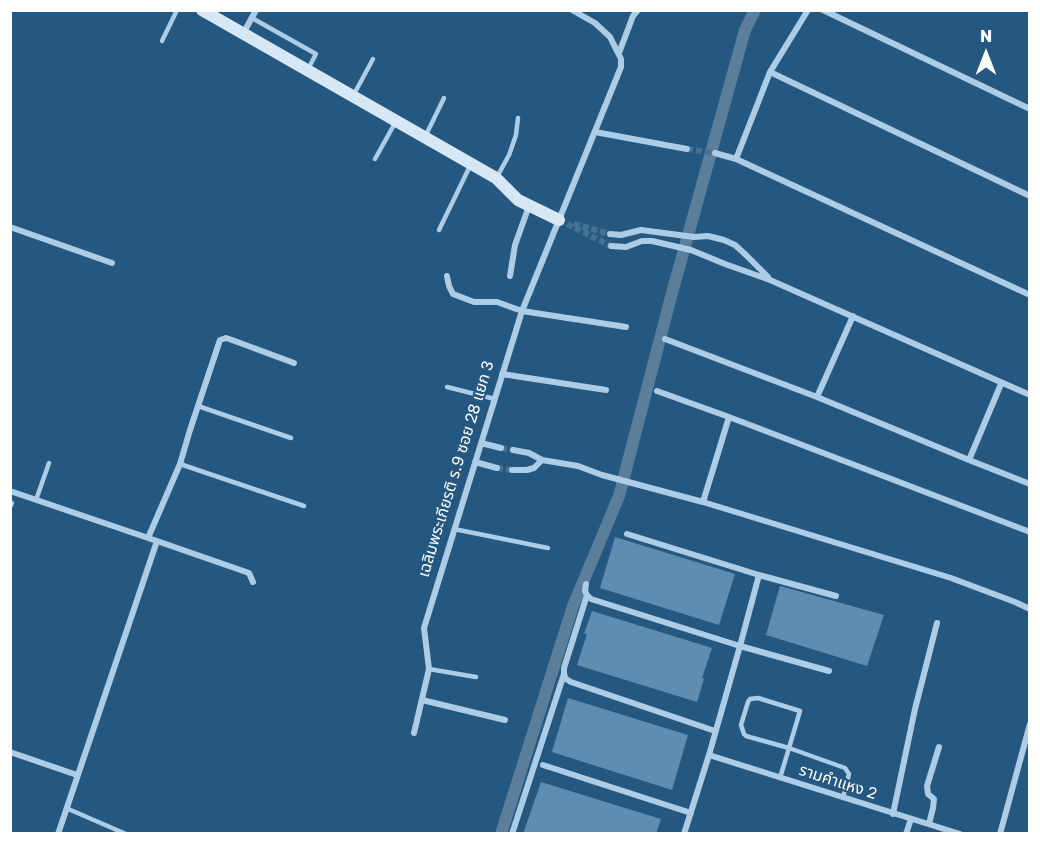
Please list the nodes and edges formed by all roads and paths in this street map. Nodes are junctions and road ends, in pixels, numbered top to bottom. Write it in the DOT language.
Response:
graph roads {
  1 [pos="177,10"];
  2 [pos="202,10"];
  3 [pos="256,10"];
  4 [pos="572,10"];
  5 [pos="638,10"];
  6 [pos="808,10"];
  7 [pos="823,10"];
  8 [pos="252,18"];
  9 [pos="243,34"];
  10 [pos="162,41"];
  11 [pos="619,53"];
  12 [pos="373,59"];
  13 [pos="307,70"];
  14 [pos="770,72"];
  15 [pos="353,96"];
  16 [pos="444,98"];
  17 [pos="1029,109"];
  18 [pos="518,118"];
  19 [pos="396,121"];
  20 [pos="595,132"];
  21 [pos="425,137"];
  22 [pos="687,149"];
  23 [pos="715,153"];
  24 [pos="375,159"];
  25 [pos="736,159"];
  26 [pos="471,164"];
  27 [pos="496,178"];
  28 [pos="1029,196"];
  29 [pos="529,206"];
  30 [pos="559,220"];
  31 [pos="10,227"];
  32 [pos="439,230"];
  33 [pos="610,234"];
  34 [pos="611,246"];
  35 [pos="112,263"];
  36 [pos="447,276"];
  37 [pos="510,276"];
  38 [pos="770,280"];
  39 [pos="1029,295"];
  40 [pos="522,312"];
  41 [pos="853,316"];
  42 [pos="626,327"];
  43 [pos="665,339"];
  44 [pos="294,363"];
  45 [pos="502,374"];
  46 [pos="1001,384"];
  47 [pos="447,387"];
  48 [pos="606,390"];
  49 [pos="657,391"];
  50 [pos="1029,395"];
  51 [pos="817,397"];
  52 [pos="495,399"];
  53 [pos="198,406"];
  54 [pos="729,417"];
  55 [pos="291,438"];
  56 [pos="481,443"];
  57 [pos="501,448"];
  58 [pos="513,450"];
  59 [pos="542,460"];
  60 [pos="969,460"];
  61 [pos="475,462"];
  62 [pos="49,463"];
  63 [pos="180,464"];
  64 [pos="497,468"];
  65 [pos="512,470"];
  66 [pos="1029,484"];
  67 [pos="10,491"];
  68 [pos="36,500"];
  69 [pos="703,502"];
  70 [pos="304,506"];
  71 [pos="454,529"];
  72 [pos="1029,532"];
  73 [pos="627,534"];
  74 [pos="147,538"];
  75 [pos="157,542"];
  76 [pos="548,548"];
  77 [pos="759,575"];
  78 [pos="253,582"];
  79 [pos="586,584"];
  80 [pos="586,595"];
  81 [pos="836,596"];
  82 [pos="1029,609"];
  83 [pos="937,623"];
  84 [pos="741,646"];
  85 [pos="429,669"];
  86 [pos="829,671"];
  87 [pos="564,674"];
  88 [pos="476,677"];
  89 [pos="422,700"];
  90 [pos="505,720"];
  91 [pos="1029,724"];
  92 [pos="715,731"];
  93 [pos="414,733"];
  94 [pos="939,747"];
  95 [pos="789,748"];
  96 [pos="10,752"];
  97 [pos="709,755"];
  98 [pos="543,765"];
  99 [pos="77,775"];
  100 [pos="780,778"];
  101 [pos="843,798"];
  102 [pos="66,808"];
  103 [pos="691,813"];
  104 [pos="893,814"];
  105 [pos="912,819"];
  106 [pos="928,824"];
  107 [pos="58,834"];
  108 [pos="126,834"];
  109 [pos="512,834"];
  110 [pos="684,834"];
  111 [pos="906,834"];
  112 [pos="960,834"];
  113 [pos="1000,834"];
  1 -- 10 [label="lane"];
  2 -- 9 [label="street"];
  3 -- 8 [label="street"];
  4 -- 11 [label="street"];
  5 -- 11 [label="street, เฉลิมพระเกียรติ ร.9 ซอย 28 แยก 3"];
  6 -- 14 [label="street"];
  7 -- 17 [label="street"];
  8 -- 9 [label="street"];
  8 -- 13 [label="lane"];
  9 -- 13 [label="street"];
  11 -- 20 [label="street, เฉลิมพระเกียรติ ร.9 ซอย 28 แยก 3"];
  12 -- 15 [label="lane"];
  13 -- 15 [label="street"];
  14 -- 25 [label="street"];
  14 -- 28 [label="street"];
  15 -- 19 [label="street"];
  16 -- 21 [label="lane"];
  18 -- 27 [label="lane"];
  19 -- 21 [label="street"];
  19 -- 24 [label="lane"];
  20 -- 22 [label="street"];
  20 -- 30 [label="street, เฉลิมพระเกียรติ ร.9 ซอย 28 แยก 3"];
  21 -- 26 [label="street"];
  23 -- 25 [label="street"];
  25 -- 39 [label="street"];
  26 -- 27 [label="street"];
  26 -- 32 [label="lane"];
  27 -- 29 [label="street"];
  29 -- 30 [label="street"];
  29 -- 37 [label="street"];
  30 -- 40 [label="street, เฉลิมพระเกียรติ ร.9 ซอย 28 แยก 3"];
  31 -- 35 [label="street"];
  33 -- 38 [label="street"];
  34 -- 38 [label="street"];
  36 -- 40 [label="street"];
  38 -- 41 [label="street"];
  40 -- 42 [label="street"];
  40 -- 45 [label="street, เฉลิมพระเกียรติ ร.9 ซอย 28 แยก 3"];
  41 -- 46 [label="street"];
  41 -- 51 [label="street"];
  43 -- 51 [label="street"];
  44 -- 53 [label="street"];
  45 -- 48 [label="street"];
  45 -- 52 [label="street, เฉลิมพระเกียรติ ร.9 ซอย 28 แยก 3"];
  46 -- 50 [label="street"];
  46 -- 60 [label="street"];
  47 -- 52 [label="lane"];
  49 -- 54 [label="street"];
  51 -- 60 [label="street"];
  52 -- 56 [label="street, เฉลิมพระเกียรติ ร.9 ซอย 28 แยก 3"];
  53 -- 55 [label="lane"];
  53 -- 63 [label="street"];
  54 -- 69 [label="street"];
  54 -- 72 [label="street"];
  56 -- 57 [label="street"];
  56 -- 61 [label="street, เฉลิมพระเกียรติ ร.9 ซอย 28 แยก 3"];
  58 -- 59 [label="street"];
  59 -- 65 [label="street"];
  59 -- 69 [label="street"];
  60 -- 66 [label="street"];
  61 -- 64 [label="street"];
  61 -- 71 [label="street, เฉลิมพระเกียรติ ร.9 ซอย 28 แยก 3"];
  62 -- 68 [label="lane"];
  63 -- 70 [label="lane"];
  63 -- 74 [label="street"];
  67 -- 68 [label="street"];
  68 -- 74 [label="street"];
  69 -- 82 [label="street"];
  71 -- 76 [label="lane"];
  71 -- 85 [label="street, เฉลิมพระเกียรติ ร.9 ซอย 28 แยก 3"];
  73 -- 77 [label="street"];
  74 -- 75 [label="street"];
  75 -- 78 [label="street"];
  75 -- 99 [label="street"];
  77 -- 81 [label="street"];
  77 -- 84 [label="street"];
  79 -- 80 [label="street"];
  80 -- 84 [label="street"];
  80 -- 87 [label="street"];
  83 -- 104 [label="street"];
  84 -- 86 [label="street"];
  84 -- 92 [label="street"];
  85 -- 88 [label="lane"];
  85 -- 89 [label="street, เฉลิมพระเกียรติ ร.9 ซอย 28 แยก 3"];
  87 -- 92 [label="street"];
  87 -- 109 [label="street"];
  89 -- 90 [label="street"];
  89 -- 93 [label="street, เฉลิมพระเกียรติ ร.9 ซอย 28 แยก 3"];
  91 -- 113 [label="street"];
  92 -- 97 [label="street"];
  94 -- 106 [label="street"];
  95 -- 95 [label="lane"];
  95 -- 100 [label="lane"];
  95 -- 101 [label="lane"];
  96 -- 99 [label="street"];
  97 -- 100 [label="street, รามคำแหง 2"];
  97 -- 103 [label="street"];
  98 -- 103 [label="street"];
  99 -- 102 [label="street"];
  100 -- 101 [label="street, รามคำแหง 2"];
  101 -- 104 [label="street, รามคำแหง 2"];
  102 -- 107 [label="street"];
  102 -- 108 [label="lane"];
  103 -- 110 [label="street"];
  104 -- 105 [label="street, รามคำแหง 2"];
  105 -- 106 [label="street, รามคำแหง 2"];
  105 -- 111 [label="street"];
  106 -- 112 [label="street, รามคำแหง 2"];
}
